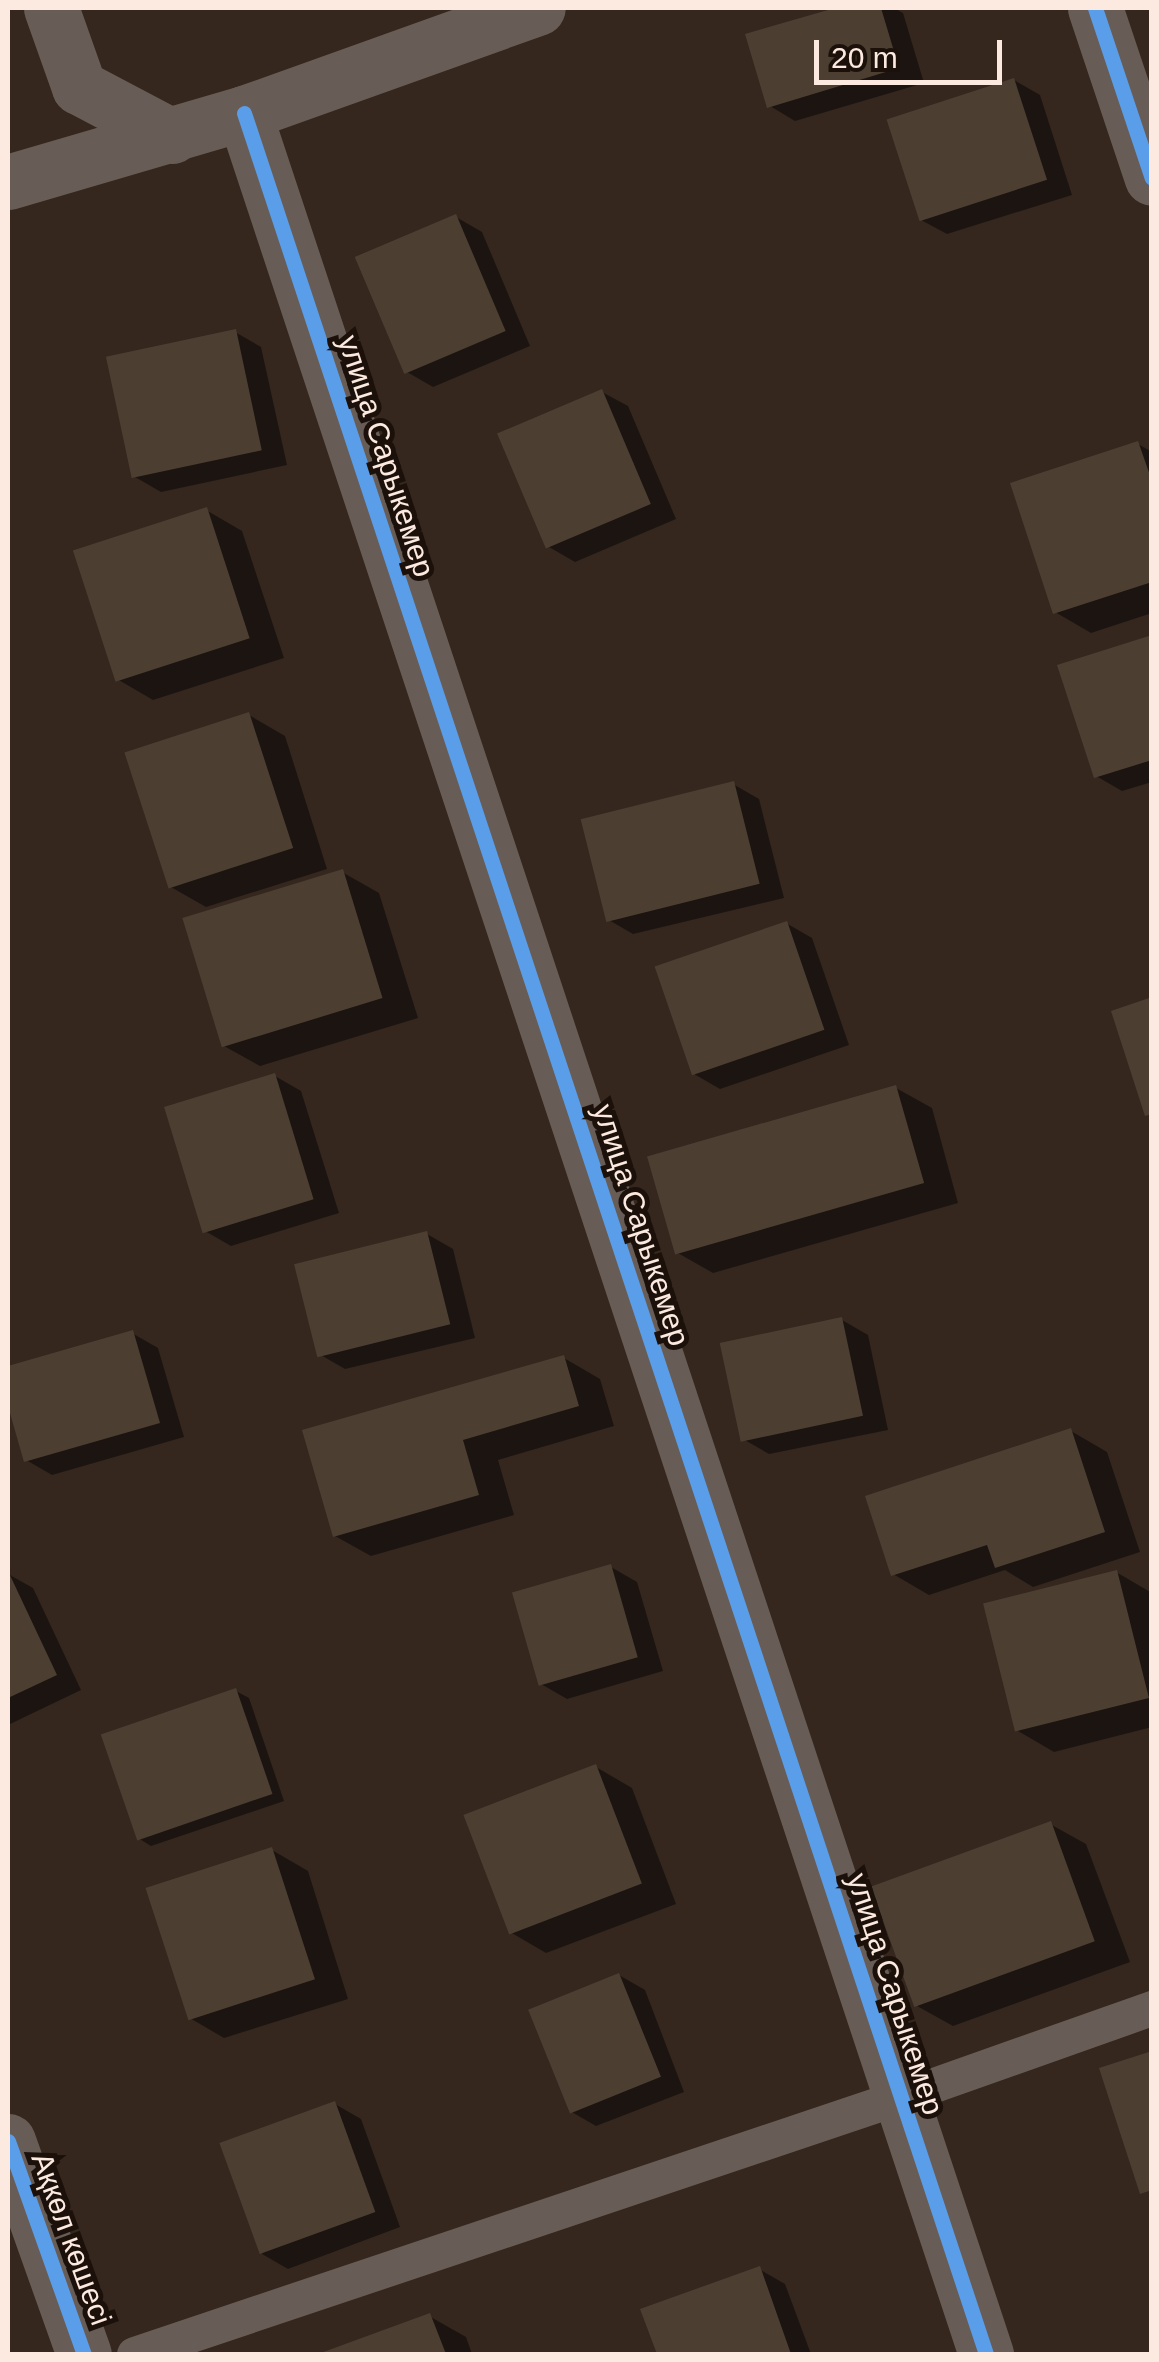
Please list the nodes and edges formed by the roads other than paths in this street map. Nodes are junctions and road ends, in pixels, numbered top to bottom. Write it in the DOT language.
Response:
graph roads {
  1 [pos="51,8"];
  2 [pos="538,8"];
  3 [pos="1095,8"];
  4 [pos="244,113"];
  5 [pos="172,136"];
  6 [pos="1152,178"];
  7 [pos="8,182"];
  8 [pos="1152,2008"];
  9 [pos="900,2097"];
  10 [pos="8,2141"];
  11 [pos="84,2354"];
  12 [pos="134,2354"];
  13 [pos="986,2354"];
  1 -- 5 [label="street"];
  2 -- 4 [label="street"];
  3 -- 6 [label="street"];
  4 -- 5 [label="street"];
  4 -- 9 [label="street, улица Сарыкемер"];
  5 -- 7 [label="street"];
  8 -- 9 [label="lane"];
  9 -- 12 [label="lane"];
  9 -- 13 [label="street, улица Сарыкемер"];
  10 -- 11 [label="street, Ақкөл көшесі"];
}
